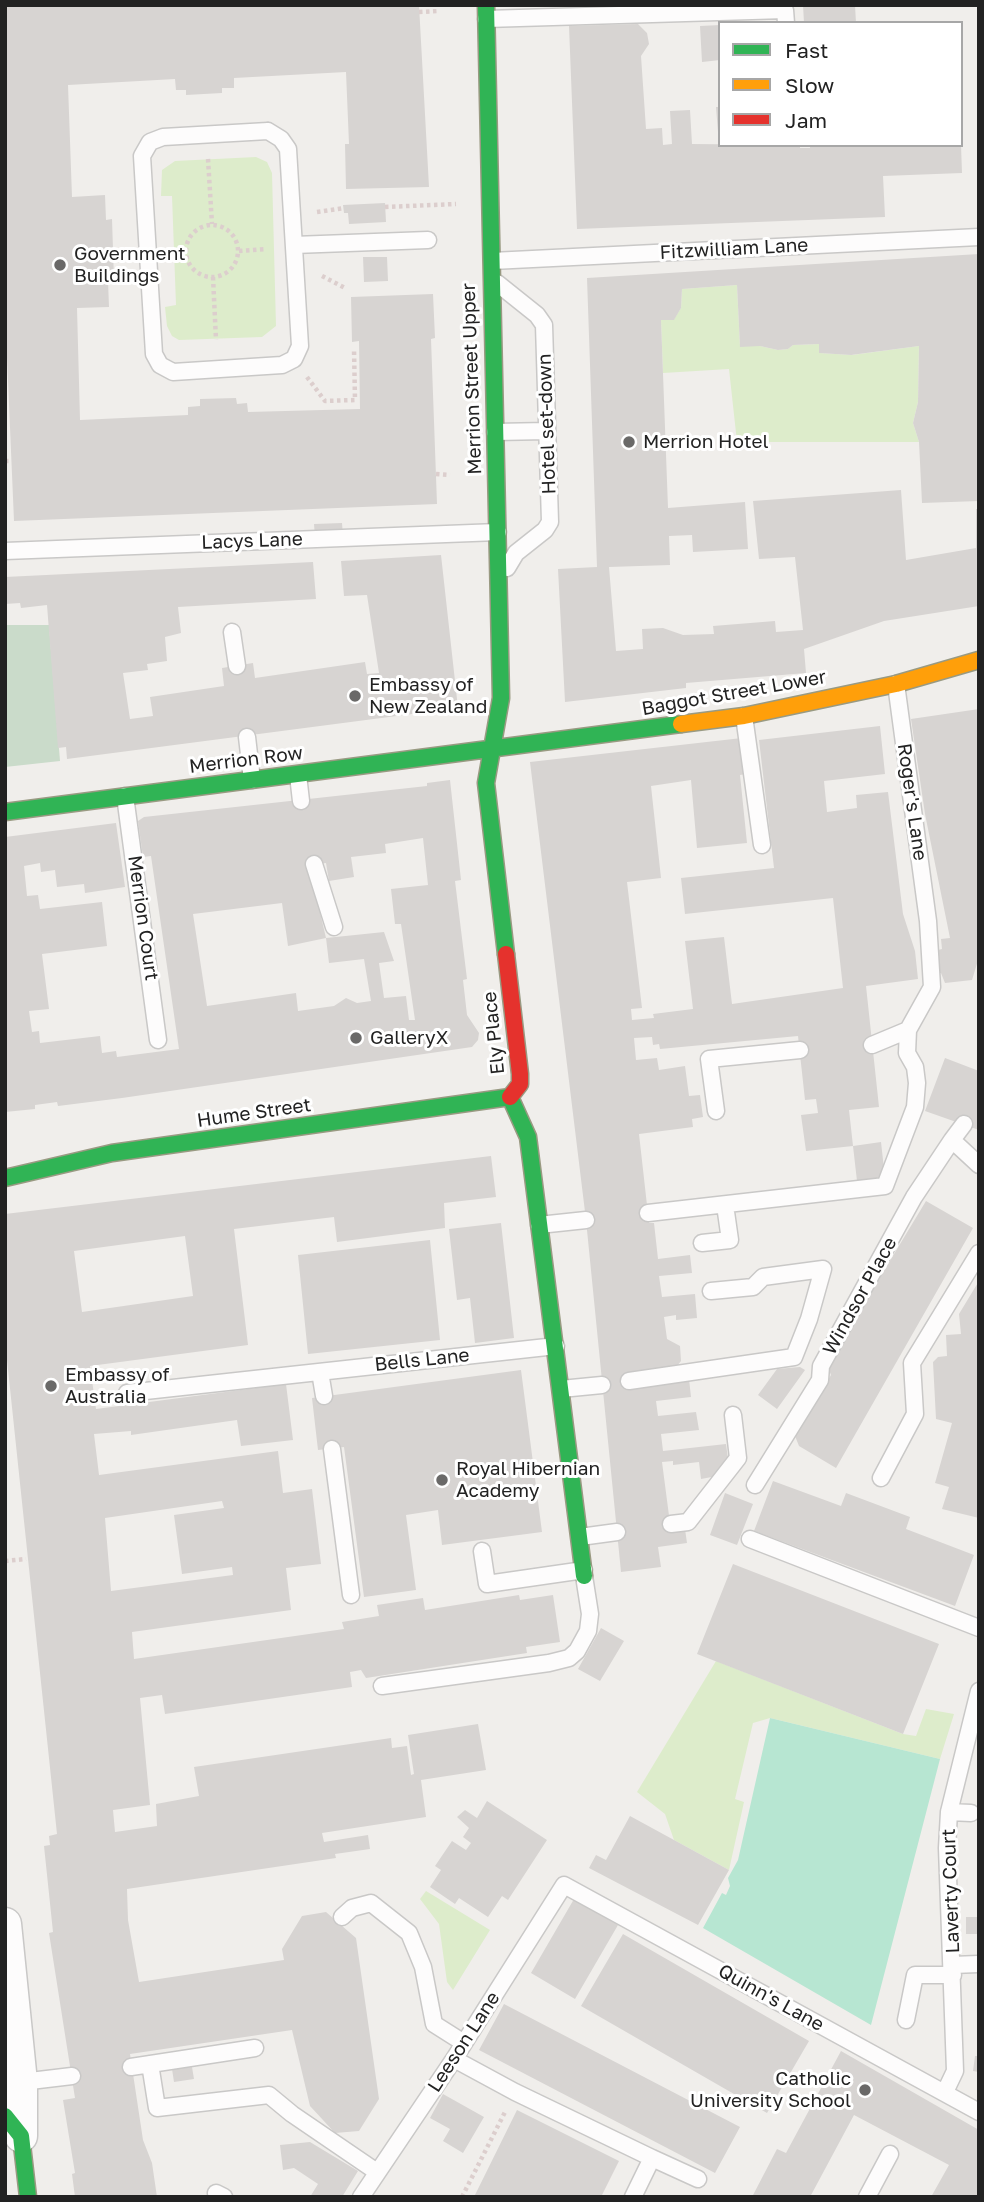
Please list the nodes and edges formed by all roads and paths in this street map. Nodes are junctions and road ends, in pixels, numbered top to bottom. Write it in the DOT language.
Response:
graph roads {
  1 [pos="439,11"];
  2 [pos="419,12"];
  3 [pos="486,12"];
  4 [pos="786,21"];
  5 [pos="208,159"];
  6 [pos="426,205"];
  7 [pos="385,207"];
  8 [pos="344,208"];
  9 [pos="312,214"];
  10 [pos="212,224"];
  11 [pos="979,237"];
  12 [pos="428,240"];
  13 [pos="294,245"];
  14 [pos="266,249"];
  15 [pos="239,251"];
  16 [pos="490,267"];
  17 [pos="322,276"];
  18 [pos="213,277"];
  19 [pos="345,288"];
  20 [pos="216,340"];
  21 [pos="354,349"];
  22 [pos="293,359"];
  23 [pos="547,431"];
  24 [pos="495,432"];
  25 [pos="5,461"];
  26 [pos="12,461"];
  27 [pos="436,474"];
  28 [pos="450,475"];
  29 [pos="498,532"];
  30 [pos="5,551"];
  31 [pos="500,579"];
  32 [pos="232,632"];
  33 [pos="979,660"];
  34 [pos="237,666"];
  35 [pos="896,684"];
  36 [pos="744,716"];
  37 [pos="247,737"];
  38 [pos="492,750"];
  39 [pos="298,775"];
  40 [pos="250,781"];
  41 [pos="125,796"];
  42 [pos="302,801"];
  43 [pos="5,812"];
  44 [pos="762,845"];
  45 [pos="314,864"];
  46 [pos="334,927"];
  47 [pos="908,1030"];
  48 [pos="158,1040"];
  49 [pos="872,1045"];
  50 [pos="800,1049"];
  51 [pos="510,1097"];
  52 [pos="716,1111"];
  53 [pos="964,1124"];
  54 [pos="952,1140"];
  55 [pos="979,1165"];
  56 [pos="5,1178"];
  57 [pos="726,1205"];
  58 [pos="648,1213"];
  59 [pos="586,1220"];
  60 [pos="539,1225"];
  61 [pos="702,1243"];
  62 [pos="979,1253"];
  63 [pos="711,1291"];
  64 [pos="556,1346"];
  65 [pos="320,1372"];
  66 [pos="629,1381"];
  67 [pos="602,1385"];
  68 [pos="561,1389"];
  69 [pos="127,1393"];
  70 [pos="324,1396"];
  71 [pos="733,1415"];
  72 [pos="332,1449"];
  73 [pos="881,1478"];
  74 [pos="755,1485"];
  75 [pos="671,1524"];
  76 [pos="617,1532"];
  77 [pos="580,1537"];
  78 [pos="750,1539"];
  79 [pos="482,1550"];
  80 [pos="26,1559"];
  81 [pos="5,1562"];
  82 [pos="584,1573"];
  83 [pos="351,1595"];
  84 [pos="979,1628"];
  85 [pos="382,1686"];
  86 [pos="979,1691"];
  87 [pos="949,1812"];
  88 [pos="971,1813"];
  89 [pos="965,1846"];
  90 [pos="947,1848"];
  91 [pos="564,1885"];
  92 [pos="342,1917"];
  93 [pos="5,1924"];
  94 [pos="978,1964"];
  95 [pos="953,1970"];
  96 [pos="905,2020"];
  97 [pos="464,2043"];
  98 [pos="255,2048"];
  99 [pos="454,2059"];
  100 [pos="150,2064"];
  101 [pos="131,2067"];
  102 [pos="72,2076"];
  103 [pos="13,2083"];
  104 [pos="515,2092"];
  105 [pos="945,2092"];
  106 [pos="979,2112"];
  107 [pos="13,2126"];
  108 [pos="890,2154"];
  109 [pos="652,2158"];
  110 [pos="377,2172"];
  111 [pos="698,2179"];
  112 [pos="27,2197"];
  113 [pos="361,2197"];
  114 [pos="462,2197"];
  115 [pos="633,2197"];
  116 [pos="867,2197"];
  1 -- 2 [label="path"];
  3 -- 4 [label="lane"];
  3 -- 16 [label="street, Merrion Street Upper"];
  5 -- 10 [label="path"];
  6 -- 7 [label="path"];
  8 -- 9 [label="path"];
  10 -- 15 [label="path"];
  10 -- 18 [label="path"];
  11 -- 16 [label="lane, Fitzwilliam Lane"];
  12 -- 13 [label="lane"];
  13 -- 22 [label="lane"];
  13 -- 22 [label="lane"];
  14 -- 15 [label="path"];
  15 -- 18 [label="path"];
  16 -- 23 [label="lane, Hotel set-down"];
  16 -- 24 [label="street, Merrion Street Upper"];
  17 -- 19 [label="path"];
  18 -- 20 [label="path"];
  21 -- 22 [label="path"];
  23 -- 24 [label="lane"];
  23 -- 31 [label="lane, Hotel set-down"];
  24 -- 29 [label="street, Merrion Street Upper"];
  25 -- 26 [label="path"];
  27 -- 28 [label="path"];
  29 -- 30 [label="lane, Lacys Lane"];
  29 -- 31 [label="street, Merrion Street Upper"];
  31 -- 38 [label="street, Merrion Street Upper"];
  32 -- 34 [label="lane"];
  33 -- 35 [label="street, Baggot Street Lower"];
  35 -- 36 [label="street, Baggot Street Lower"];
  35 -- 47 [label="lane, Roger's Lane"];
  36 -- 38 [label="street, Baggot Street Lower"];
  36 -- 44 [label="lane"];
  37 -- 40 [label="lane"];
  38 -- 39 [label="street, Merrion Row"];
  38 -- 51 [label="street, Ely Place"];
  39 -- 40 [label="lane"];
  39 -- 42 [label="lane"];
  40 -- 41 [label="street, Merrion Row"];
  41 -- 43 [label="street, Merrion Row"];
  41 -- 48 [label="lane, Merrion Court"];
  45 -- 46 [label="lane"];
  47 -- 49 [label="lane"];
  47 -- 57 [label="lane"];
  50 -- 52 [label="lane"];
  51 -- 56 [label="street, Hume Street"];
  51 -- 60 [label="street, Ely Place"];
  53 -- 54 [label="lane, Windsor Place"];
  54 -- 55 [label="lane"];
  54 -- 74 [label="lane, Windsor Place"];
  57 -- 58 [label="lane"];
  57 -- 61 [label="lane"];
  59 -- 60 [label="lane"];
  60 -- 64 [label="street, Ely Place"];
  62 -- 73 [label="lane"];
  63 -- 66 [label="lane"];
  64 -- 65 [label="lane, Bells Lane"];
  64 -- 68 [label="street, Ely Place"];
  65 -- 69 [label="lane, Bells Lane"];
  65 -- 70 [label="lane"];
  67 -- 68 [label="lane"];
  68 -- 77 [label="street, Ely Place"];
  71 -- 75 [label="lane"];
  72 -- 83 [label="lane"];
  76 -- 77 [label="lane"];
  77 -- 82 [label="street, Ely Place"];
  78 -- 84 [label="lane"];
  79 -- 82 [label="lane"];
  80 -- 81 [label="path"];
  82 -- 85 [label="lane"];
  86 -- 87 [label="lane, Laverty Court"];
  87 -- 88 [label="lane"];
  87 -- 90 [label="lane, Laverty Court"];
  89 -- 90 [label="lane"];
  90 -- 95 [label="lane, Laverty Court"];
  91 -- 97 [label="lane, Leeson Lane"];
  91 -- 105 [label="lane, Quinn's Lane"];
  92 -- 97 [label="lane"];
  93 -- 103 [label="street"];
  94 -- 95 [label="lane"];
  95 -- 96 [label="lane"];
  95 -- 105 [label="lane, Laverty Court"];
  97 -- 99 [label="lane, Leeson Lane"];
  98 -- 100 [label="lane"];
  99 -- 104 [label="lane"];
  99 -- 110 [label="lane, Leeson Lane"];
  100 -- 101 [label="lane"];
  100 -- 110 [label="lane"];
  102 -- 103 [label="lane"];
  103 -- 107 [label="street"];
  104 -- 109 [label="lane"];
  104 -- 114 [label="path"];
  105 -- 106 [label="lane, Quinn's Lane"];
  107 -- 112 [label="street"];
  108 -- 116 [label="lane"];
  109 -- 111 [label="lane"];
  109 -- 115 [label="lane"];
  110 -- 113 [label="lane, Leeson Lane"];
}
